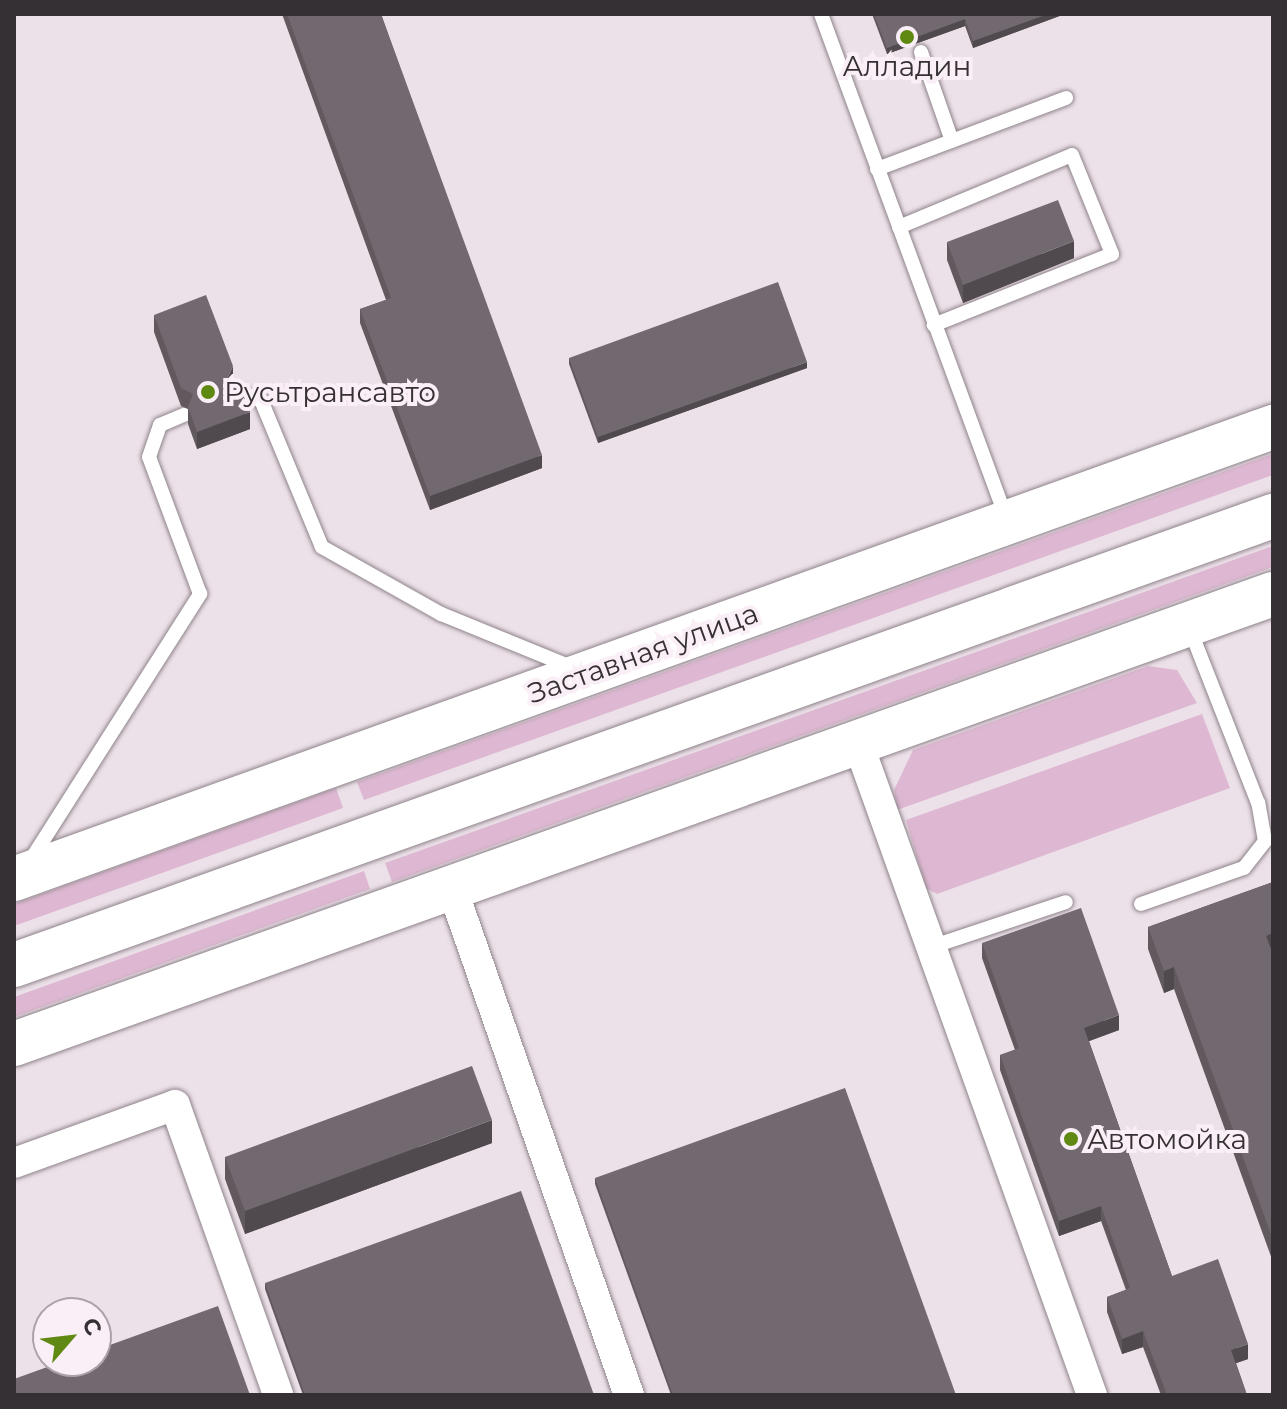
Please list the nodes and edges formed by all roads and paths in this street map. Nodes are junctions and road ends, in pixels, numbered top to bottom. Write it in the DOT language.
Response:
graph roads {
  1 [pos="821,14"];
  2 [pos="921,52"];
  3 [pos="1066,98"];
  4 [pos="952,141"];
  5 [pos="877,169"];
  6 [pos="899,227"];
  7 [pos="934,325"];
  8 [pos="236,393"];
  9 [pos="184,415"];
  10 [pos="1273,427"];
  11 [pos="1273,516"];
  12 [pos="1007,521"];
  13 [pos="1273,594"];
  14 [pos="1188,625"];
  15 [pos="586,674"];
  16 [pos="858,743"];
  17 [pos="16,878"];
  18 [pos="452,888"];
  19 [pos="1066,902"];
  20 [pos="1141,904"];
  21 [pos="931,947"];
  22 [pos="14,965"];
  23 [pos="14,1044"];
  24 [pos="14,1163"];
  25 [pos="278,1395"];
  26 [pos="629,1395"];
  27 [pos="1092,1395"];
  1 -- 5 [label="lane"];
  2 -- 4 [label="lane"];
  3 -- 4 [label="lane"];
  4 -- 5 [label="lane"];
  5 -- 6 [label="lane"];
  6 -- 7 [label="lane"];
  6 -- 7 [label="lane"];
  7 -- 12 [label="lane"];
  8 -- 15 [label="lane"];
  9 -- 17 [label="lane"];
  10 -- 12 [label="main road, Заставная улица"];
  11 -- 22 [label="main road"];
  12 -- 15 [label="main road, Заставная улица"];
  13 -- 14 [label="main road"];
  14 -- 16 [label="main road"];
  14 -- 20 [label="lane"];
  15 -- 17 [label="main road, Заставная улица"];
  16 -- 18 [label="main road"];
  16 -- 21 [label="street"];
  18 -- 23 [label="main road"];
  18 -- 26 [label="street"];
  19 -- 21 [label="lane"];
  21 -- 27 [label="street"];
  24 -- 25 [label="street"];
}
